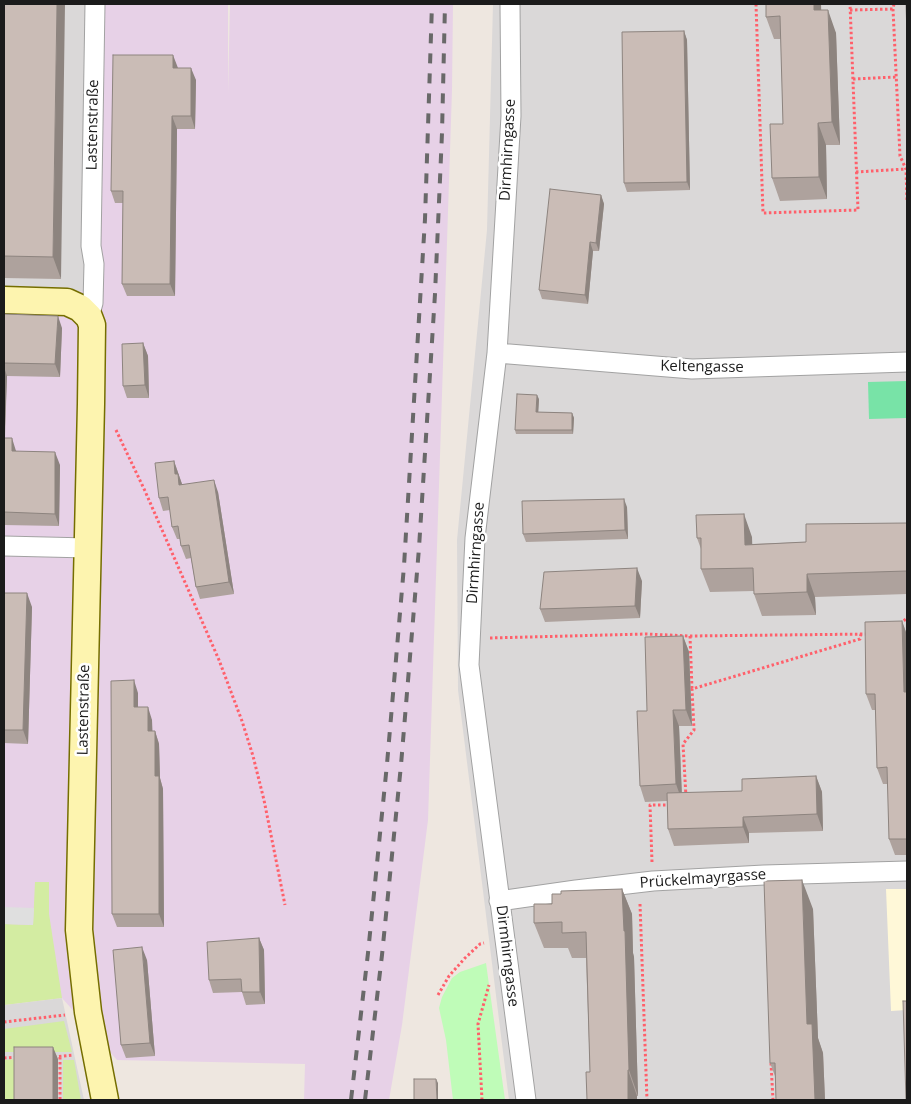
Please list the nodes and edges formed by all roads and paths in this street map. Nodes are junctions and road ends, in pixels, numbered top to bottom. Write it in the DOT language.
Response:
graph roads {
  1 [pos="95,4"];
  2 [pos="510,4"];
  3 [pos="756,4"];
  4 [pos="850,4"];
  5 [pos="894,4"];
  6 [pos="893,9"];
  7 [pos="850,10"];
  8 [pos="896,77"];
  9 [pos="853,79"];
  10 [pos="906,169"];
  11 [pos="856,172"];
  12 [pos="907,201"];
  13 [pos="4,300"];
  14 [pos="89,317"];
  15 [pos="497,353"];
  16 [pos="907,362"];
  17 [pos="91,404"];
  18 [pos="4,546"];
  19 [pos="88,548"];
  20 [pos="907,618"];
  21 [pos="894,629"];
  22 [pos="861,634"];
  23 [pos="870,634"];
  24 [pos="690,636"];
  25 [pos="470,638"];
  26 [pos="692,689"];
  27 [pos="686,804"];
  28 [pos="673,805"];
  29 [pos="907,871"];
  30 [pos="646,882"];
  31 [pos="500,901"];
  32 [pos="285,905"];
  33 [pos="504,937"];
  34 [pos="507,959"];
  35 [pos="438,995"];
  36 [pos="88,1012"];
  37 [pos="4,1022"];
  38 [pos="96,1052"];
  39 [pos="23,1057"];
  40 [pos="51,1057"];
  41 [pos="60,1057"];
  42 [pos="4,1058"];
  43 [pos="771,1061"];
  44 [pos="60,1100"];
  45 [pos="106,1100"];
  46 [pos="482,1100"];
  47 [pos="526,1100"];
  48 [pos="647,1100"];
  49 [pos="773,1100"];
  1 -- 14 [label="street, Lastenstraße"];
  2 -- 15 [label="street, Dirmhirngasse"];
  3 -- 11 [label="path"];
  4 -- 7 [label="path"];
  5 -- 6 [label="path"];
  6 -- 7 [label="path"];
  6 -- 8 [label="path"];
  7 -- 9 [label="path"];
  8 -- 9 [label="path"];
  8 -- 10 [label="path"];
  9 -- 11 [label="path"];
  10 -- 11 [label="path"];
  10 -- 12 [label="path"];
  13 -- 14 [label="street"];
  14 -- 17 [label="street, Lastenstraße"];
  15 -- 16 [label="street, Keltengasse"];
  15 -- 25 [label="street, Dirmhirngasse"];
  17 -- 19 [label="street, Lastenstraße"];
  17 -- 32 [label="path"];
  18 -- 19 [label="street"];
  19 -- 36 [label="street, Lastenstraße"];
  20 -- 21 [label="path"];
  22 -- 23 [label="path"];
  22 -- 24 [label="path"];
  22 -- 26 [label="path"];
  24 -- 25 [label="path"];
  24 -- 26 [label="path"];
  25 -- 31 [label="street, Dirmhirngasse"];
  26 -- 27 [label="path"];
  28 -- 30 [label="path"];
  29 -- 30 [label="street, Prückelmayrgasse"];
  30 -- 31 [label="street, Prückelmayrgasse"];
  30 -- 48 [label="path"];
  31 -- 33 [label="street, Dirmhirngasse"];
  33 -- 34 [label="street, Dirmhirngasse"];
  33 -- 35 [label="path"];
  34 -- 46 [label="path"];
  34 -- 47 [label="street, Dirmhirngasse"];
  36 -- 37 [label="path"];
  36 -- 38 [label="street, Lastenstraße"];
  38 -- 41 [label="path"];
  38 -- 45 [label="street, Lastenstraße"];
  39 -- 42 [label="path"];
  40 -- 41 [label="path"];
  41 -- 44 [label="path"];
  43 -- 49 [label="path"];
}
